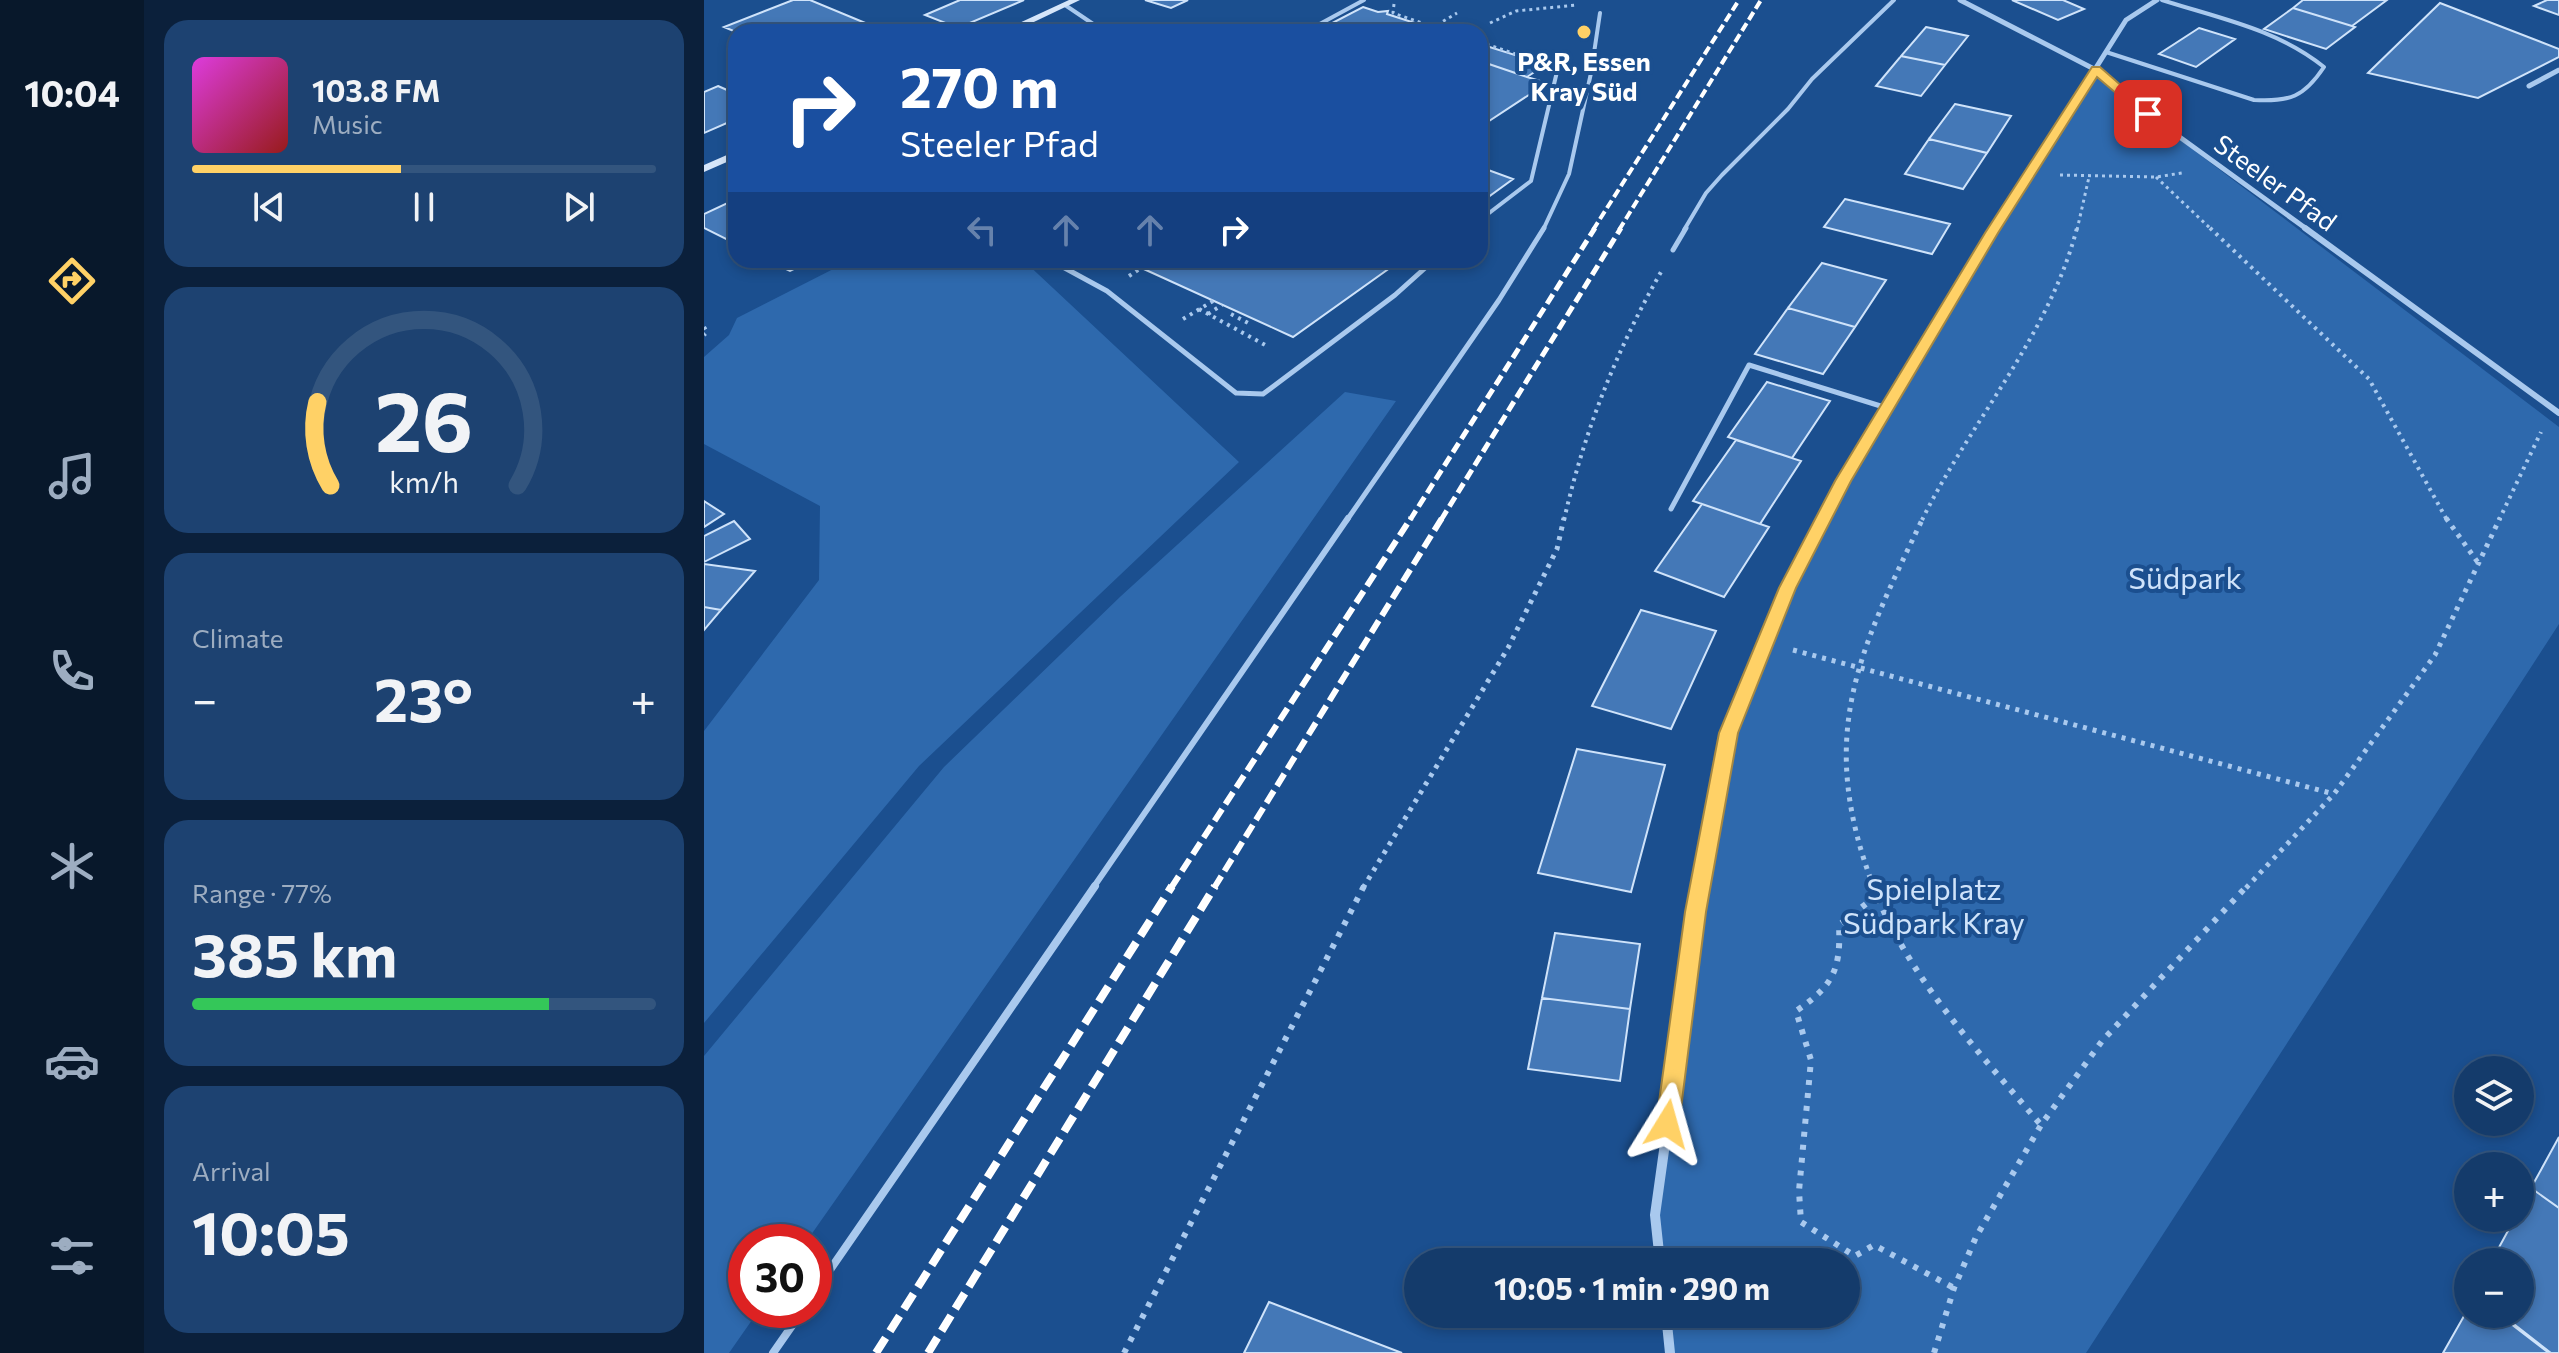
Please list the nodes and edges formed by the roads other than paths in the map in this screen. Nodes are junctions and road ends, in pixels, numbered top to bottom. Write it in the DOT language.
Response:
graph roads {
  1 [pos="1076,0"];
  2 [pos="1364,0"];
  3 [pos="1894,0"];
  4 [pos="1960,0"];
  5 [pos="2159,0"];
  6 [pos="1065,5"];
  7 [pos="1600,13"];
  8 [pos="1023,24"];
  9 [pos="1093,24"];
  10 [pos="1320,24"];
  11 [pos="2106,52"];
  12 [pos="1560,59"];
  13 [pos="2096,70"];
  14 [pos="2559,70"];
  15 [pos="2529,86"];
  16 [pos="728,158"];
  17 [pos="704,169"];
  18 [pos="1488,214"];
  19 [pos="1673,250"];
  20 [pos="1065,268"];
  21 [pos="1425,268"];
  22 [pos="1887,408"];
  23 [pos="2557,410"];
  24 [pos="1671,509"];
  25 [pos="1659,1248"];
  26 [pos="832,1267"];
  27 [pos="790,1328"];
  28 [pos="1667,1328"];
  29 [pos="773,1353"];
  30 [pos="1670,1353"];
  1 -- 6 [label="main road"];
  2 -- 10 [label="lane"];
  3 -- 19 [label="lane"];
  4 -- 13 [label="street, Steeler Pfad"];
  5 -- 11 [label="street"];
  5 -- 11 [label="lane"];
  6 -- 8 [label="main road"];
  6 -- 9 [label="lane"];
  7 -- 26 [label="lane"];
  11 -- 13 [label="street"];
  12 -- 18 [label="lane"];
  13 -- 22 [label="street"];
  13 -- 23 [label="street, Steeler Pfad"];
  14 -- 15 [label="street"];
  16 -- 17 [label="main road"];
  20 -- 21 [label="lane"];
  22 -- 24 [label="lane"];
  22 -- 25 [label="street"];
  27 -- 29 [label="lane"];
  28 -- 30 [label="street"];
}
